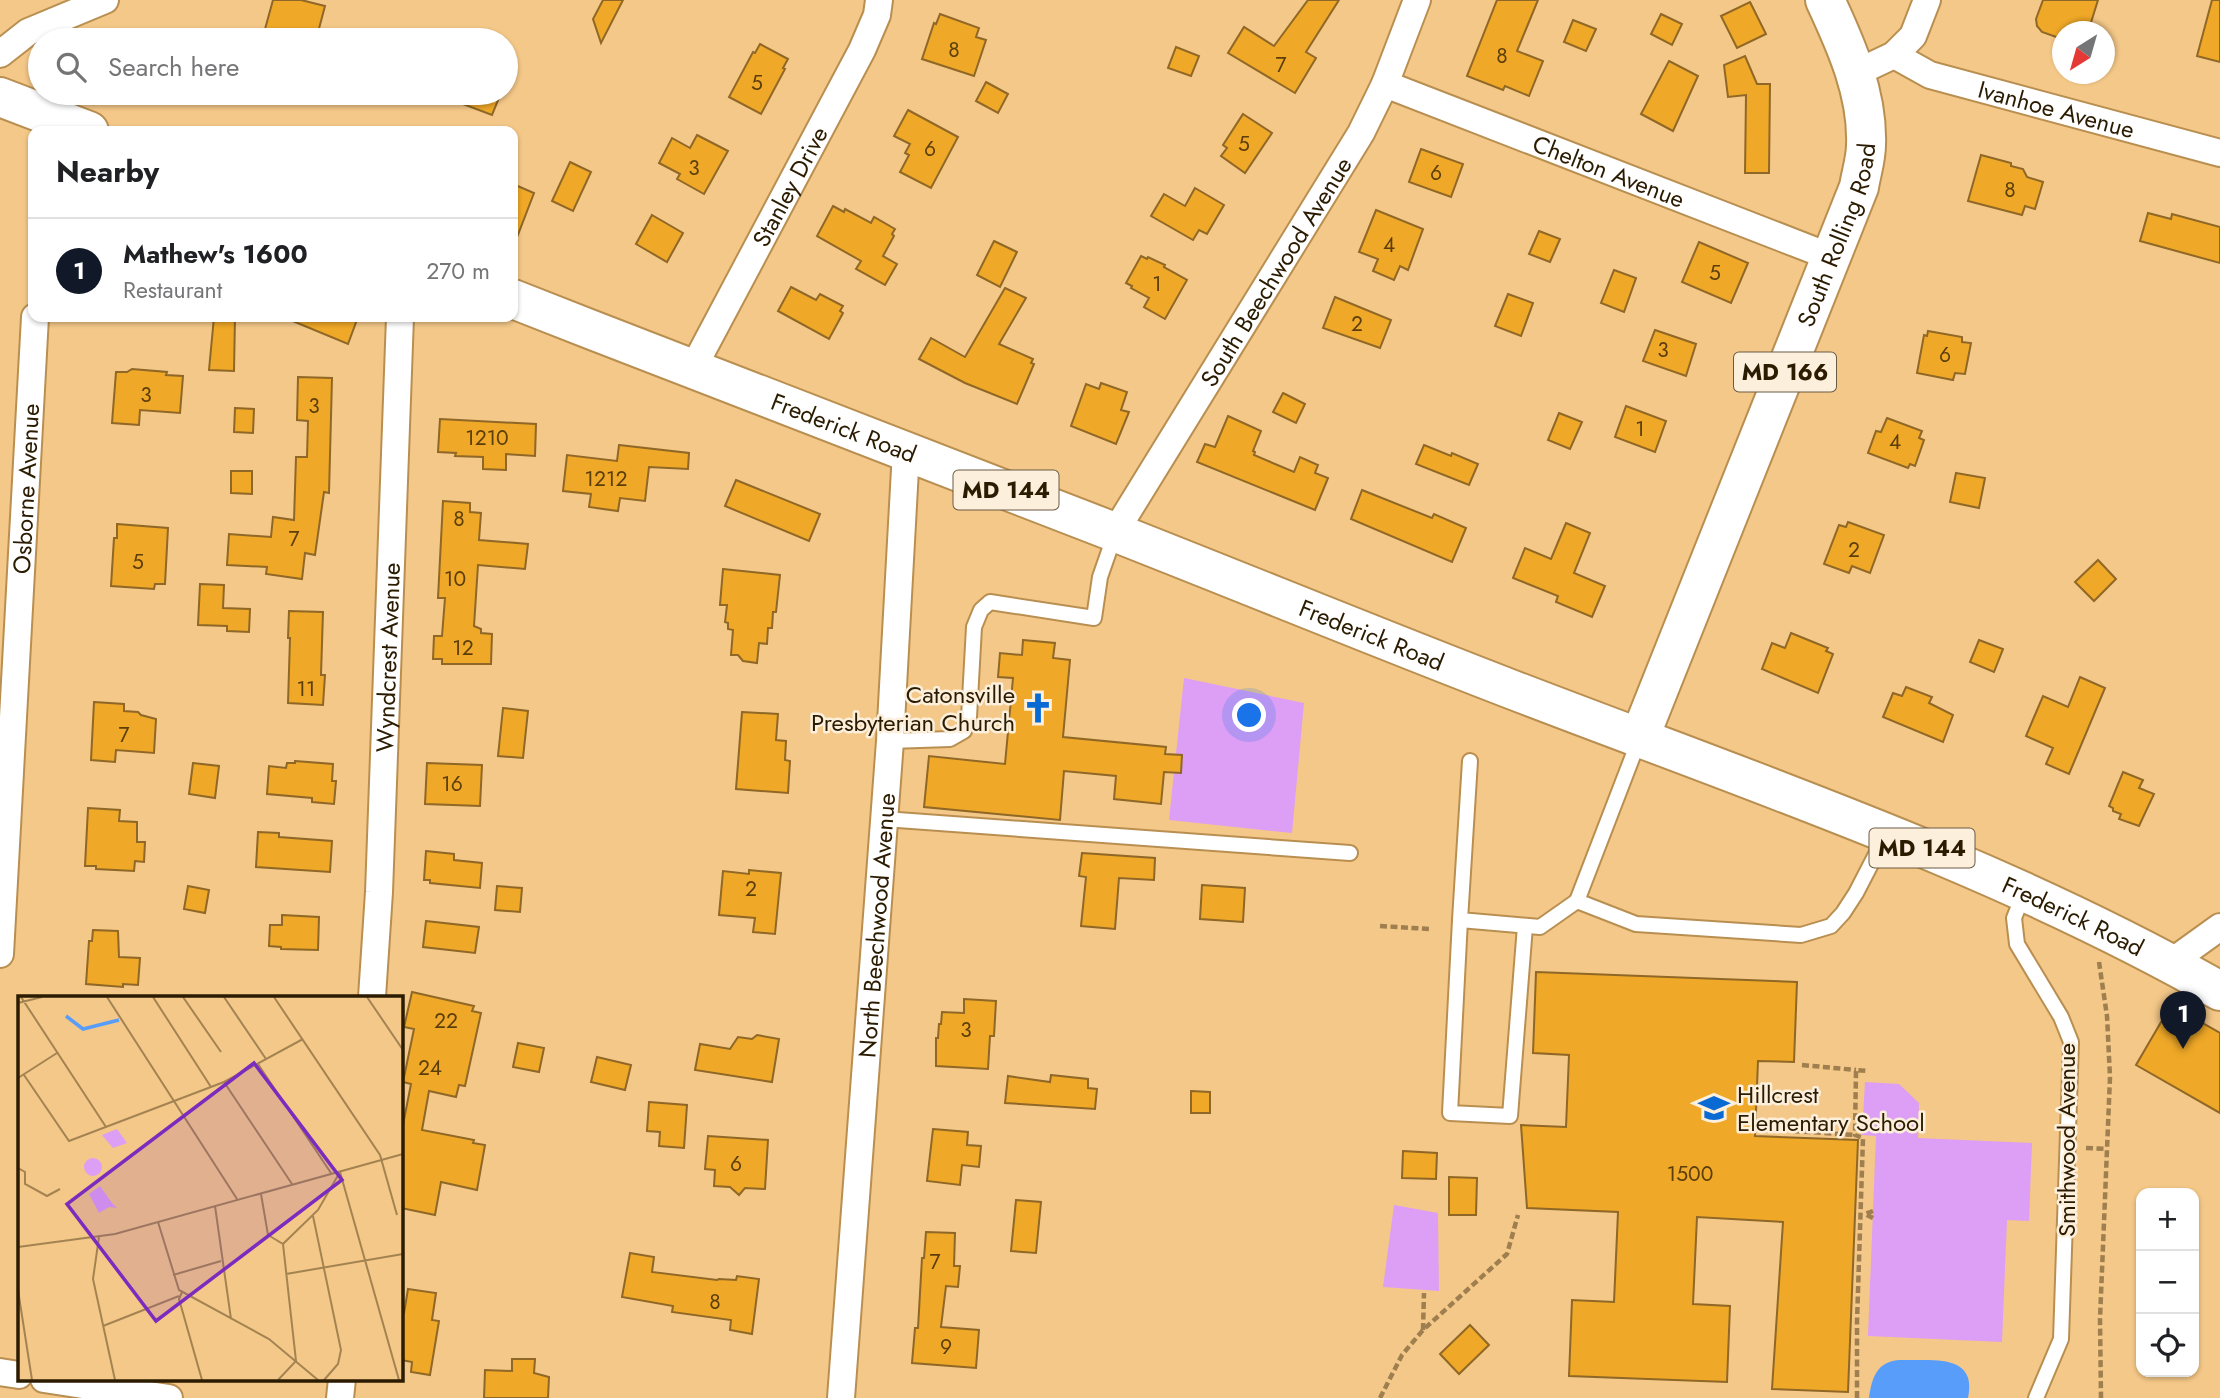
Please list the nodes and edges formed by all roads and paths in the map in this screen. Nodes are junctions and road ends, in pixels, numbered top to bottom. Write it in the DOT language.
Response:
graph roads {
  1 [pos="105,0"];
  2 [pos="879,0"];
  3 [pos="1417,0"];
  4 [pos="1825,0"];
  5 [pos="1927,0"];
  6 [pos="38,28"];
  7 [pos="28,32"];
  8 [pos="0,54"];
  9 [pos="1894,55"];
  10 [pos="1856,73"];
  11 [pos="1385,84"];
  12 [pos="0,97"];
  13 [pos="46,123"];
  14 [pos="2220,153"];
  15 [pos="1831,257"];
  16 [pos="518,301"];
  17 [pos="35,322"];
  18 [pos="400,322"];
  19 [pos="692,370"];
  20 [pos="906,451"];
  21 [pos="1115,533"];
  22 [pos="1639,739"];
  23 [pos="890,741"];
  24 [pos="1470,761"];
  25 [pos="884,819"];
  26 [pos="1888,833"];
  27 [pos="1350,853"];
  28 [pos="2025,892"];
  29 [pos="1577,901"];
  30 [pos="1460,920"];
  31 [pos="1380,926"];
  32 [pos="1525,926"];
  33 [pos="2220,927"];
  34 [pos="1430,929"];
  35 [pos="0,954"];
  36 [pos="2098,959"];
  37 [pos="2170,963"];
  38 [pos="2220,991"];
  39 [pos="372,996"];
  40 [pos="1802,1065"];
  41 [pos="1856,1070"];
  42 [pos="1867,1071"];
  43 [pos="1793,1131"];
  44 [pos="1855,1135"];
  45 [pos="1873,1210"];
  46 [pos="1863,1214"];
  47 [pos="1518,1215"];
  48 [pos="1873,1218"];
  49 [pos="1424,1293"];
  50 [pos="1423,1330"];
  51 [pos="0,1372"];
  52 [pos="18,1375"];
  53 [pos="51,1380"];
  54 [pos="342,1380"];
  55 [pos="169,1398"];
  56 [pos="340,1398"];
  57 [pos="841,1398"];
  58 [pos="1380,1398"];
  59 [pos="1857,1398"];
  60 [pos="2036,1398"];
  61 [pos="2101,1398"];
  1 -- 6 [label="street"];
  2 -- 19 [label="street, Stanley Drive"];
  3 -- 11 [label="street, South Beechwood Avenue"];
  4 -- 10 [label="main road, South Rolling Road / MD 166"];
  5 -- 9 [label="street"];
  7 -- 8 [label="street"];
  9 -- 10 [label="street"];
  9 -- 14 [label="street, Ivanhoe Avenue"];
  10 -- 15 [label="main road, South Rolling Road / MD 166"];
  11 -- 15 [label="street, Chelton Avenue"];
  11 -- 21 [label="street, South Beechwood Avenue"];
  12 -- 13 [label="main road"];
  15 -- 22 [label="main road, South Rolling Road / MD 166"];
  16 -- 19 [label="main road, Frederick Road / MD 144"];
  17 -- 35 [label="street, Osborne Avenue"];
  18 -- 39 [label="street, Wyndcrest Avenue"];
  19 -- 20 [label="main road, Frederick Road / MD 144"];
  20 -- 21 [label="main road, Frederick Road / MD 144"];
  20 -- 23 [label="street, North Beechwood Avenue"];
  21 -- 22 [label="main road, Frederick Road / MD 144"];
  21 -- 23 [label="lane"];
  22 -- 26 [label="main road, Frederick Road / MD 144"];
  22 -- 29 [label="lane"];
  23 -- 25 [label="street, North Beechwood Avenue"];
  24 -- 30 [label="lane"];
  25 -- 27 [label="lane"];
  25 -- 57 [label="street, North Beechwood Avenue"];
  26 -- 28 [label="main road, Frederick Road / MD 144"];
  26 -- 29 [label="lane"];
  28 -- 37 [label="main road, Frederick Road / MD 144"];
  28 -- 60 [label="lane, Smithwood Avenue"];
  29 -- 32 [label="lane"];
  30 -- 32 [label="lane"];
  30 -- 32 [label="lane"];
  31 -- 34 [label="path"];
  33 -- 37 [label="street"];
  36 -- 61 [label="path"];
  37 -- 38 [label="main road, Frederick Road / MD 144"];
  40 -- 41 [label="path"];
  41 -- 42 [label="path"];
  41 -- 44 [label="path"];
  43 -- 44 [label="path"];
  44 -- 46 [label="path"];
  45 -- 46 [label="path"];
  46 -- 48 [label="path"];
  46 -- 59 [label="path"];
  47 -- 50 [label="path"];
  49 -- 50 [label="path"];
  50 -- 58 [label="path"];
  51 -- 52 [label="street"];
  53 -- 55 [label="street"];
  54 -- 56 [label="street"];
}
